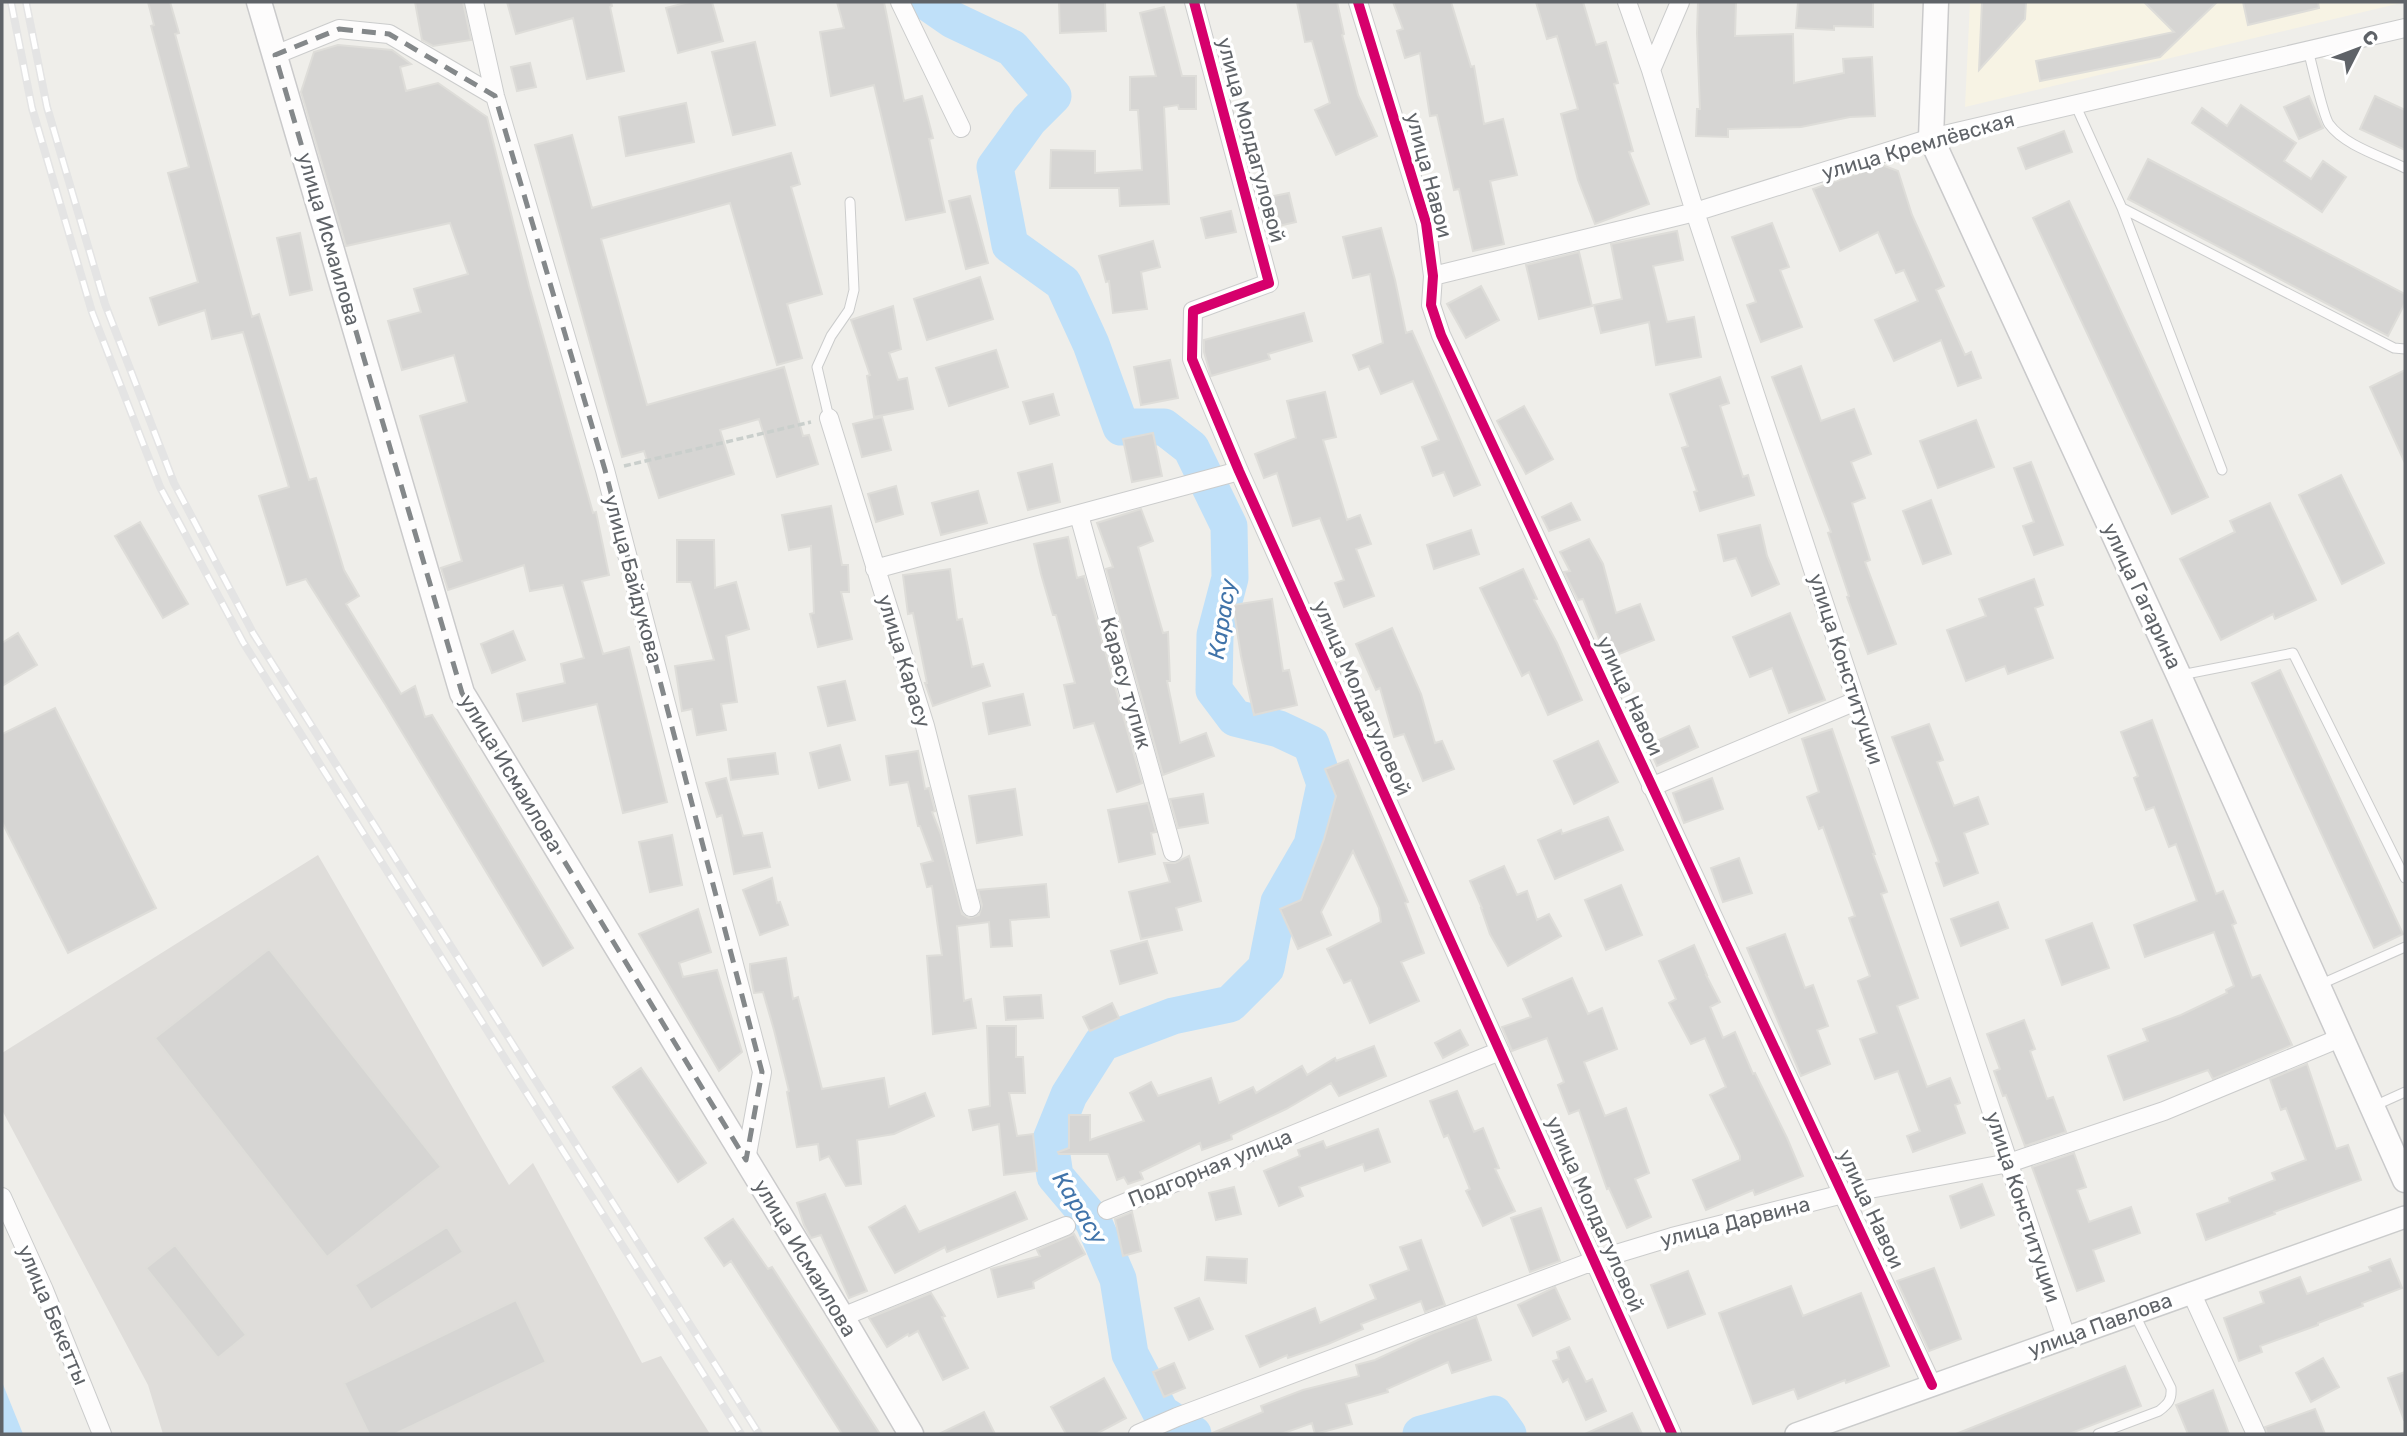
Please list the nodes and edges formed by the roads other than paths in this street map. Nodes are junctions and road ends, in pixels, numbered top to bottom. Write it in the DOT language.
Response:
graph roads {
  1 [pos="259,2"];
  2 [pos="474,2"];
  3 [pos="900,2"];
  4 [pos="1194,2"];
  5 [pos="1358,2"];
  6 [pos="1627,2"];
  7 [pos="1680,2"];
  8 [pos="1936,2"];
  9 [pos="2405,27"];
  10 [pos="2308,50"];
  11 [pos="275,55"];
  12 [pos="1651,71"];
  13 [pos="495,96"];
  14 [pos="2075,104"];
  15 [pos="961,128"];
  16 [pos="1931,138"];
  17 [pos="2405,167"];
  18 [pos="850,202"];
  19 [pos="2122,208"];
  20 [pos="1695,212"];
  21 [pos="1433,276"];
  22 [pos="2405,349"];
  23 [pos="829,418"];
  24 [pos="2222,470"];
  25 [pos="1240,471"];
  26 [pos="1079,515"];
  27 [pos="875,569"];
  28 [pos="2179,676"];
  29 [pos="1856,701"];
  30 [pos="1651,787"];
  31 [pos="1173,852"];
  32 [pos="2405,878"];
  33 [pos="971,907"];
  34 [pos="2405,947"];
  35 [pos="2318,986"];
  36 [pos="2340,1038"];
  37 [pos="1500,1051"];
  38 [pos="2405,1092"];
  39 [pos="2373,1106"];
  40 [pos="746,1160"];
  41 [pos="2009,1163"];
  42 [pos="2405,1180"];
  43 [pos="1843,1194"];
  44 [pos="2,1197"];
  45 [pos="1107,1210"];
  46 [pos="2405,1217"];
  47 [pos="1066,1226"];
  48 [pos="1596,1260"];
  49 [pos="2191,1292"];
  50 [pos="2135,1315"];
  51 [pos="842,1317"];
  52 [pos="2066,1337"];
  53 [pos="1933,1385"];
  54 [pos="102,1434"];
  55 [pos="911,1434"];
  56 [pos="1138,1434"];
  57 [pos="1672,1434"];
  58 [pos="1796,1434"];
  59 [pos="2098,1434"];
  60 [pos="2256,1434"];
  1 -- 11 [label="main road, улица Исмаилова"];
  2 -- 13 [label="street, улица Байдукова"];
  3 -- 15 [label="street"];
  4 -- 25 [label="street, улица Молдагуловой"];
  5 -- 21 [label="street, улица Навои"];
  6 -- 12 [label="street, улица Конституции"];
  7 -- 12 [label="street"];
  8 -- 16 [label="main road, улица Гагарина"];
  9 -- 10 [label="street, улица Кремлёвская"];
  10 -- 14 [label="street, улица Кремлёвская"];
  10 -- 17 [label="lane"];
  11 -- 13 [label="street"];
  11 -- 40 [label="main road, улица Исмаилова"];
  12 -- 20 [label="street, улица Конституции"];
  13 -- 40 [label="street, улица Байдукова"];
  14 -- 16 [label="street, улица Кремлёвская"];
  14 -- 19 [label="lane"];
  16 -- 20 [label="street, улица Кремлёвская"];
  16 -- 28 [label="main road, улица Гагарина"];
  18 -- 23 [label="lane"];
  19 -- 22 [label="lane"];
  19 -- 24 [label="lane"];
  20 -- 21 [label="street, улица Кремлёвская"];
  20 -- 29 [label="street, улица Конституции"];
  21 -- 30 [label="street, улица Навои"];
  23 -- 27 [label="street, улица Карасу"];
  25 -- 26 [label="street"];
  25 -- 37 [label="street, улица Молдагуловой"];
  26 -- 27 [label="street"];
  26 -- 31 [label="street, Карасу тупик"];
  27 -- 33 [label="street, улица Карасу"];
  28 -- 32 [label="lane"];
  28 -- 35 [label="main road, улица Гагарина"];
  29 -- 30 [label="street"];
  29 -- 41 [label="street, улица Конституции"];
  30 -- 43 [label="street, улица Навои"];
  34 -- 35 [label="lane"];
  35 -- 36 [label="main road, улица Гагарина"];
  36 -- 39 [label="main road, улица Гагарина"];
  36 -- 41 [label="street, улица Дарвина"];
  37 -- 45 [label="street, Подгорная улица"];
  37 -- 48 [label="street, улица Молдагуловой"];
  38 -- 39 [label="lane"];
  39 -- 42 [label="main road, улица Гагарина"];
  40 -- 51 [label="main road, улица Исмаилова"];
  41 -- 43 [label="street, улица Дарвина"];
  41 -- 52 [label="street, улица Конституции"];
  43 -- 48 [label="street, улица Дарвина"];
  43 -- 53 [label="street, улица Навои"];
  44 -- 54 [label="street, улица Бекетты"];
  46 -- 49 [label="street, улица Павлова"];
  47 -- 51 [label="street"];
  48 -- 56 [label="street, улица Дарвина"];
  48 -- 57 [label="street, улица Молдагуловой"];
  49 -- 50 [label="street, улица Павлова"];
  49 -- 60 [label="street"];
  50 -- 52 [label="street, улица Павлова"];
  50 -- 59 [label="lane"];
  51 -- 55 [label="main road, улица Исмаилова"];
  52 -- 53 [label="street, улица Павлова"];
  53 -- 58 [label="street, улица Павлова"];
}
